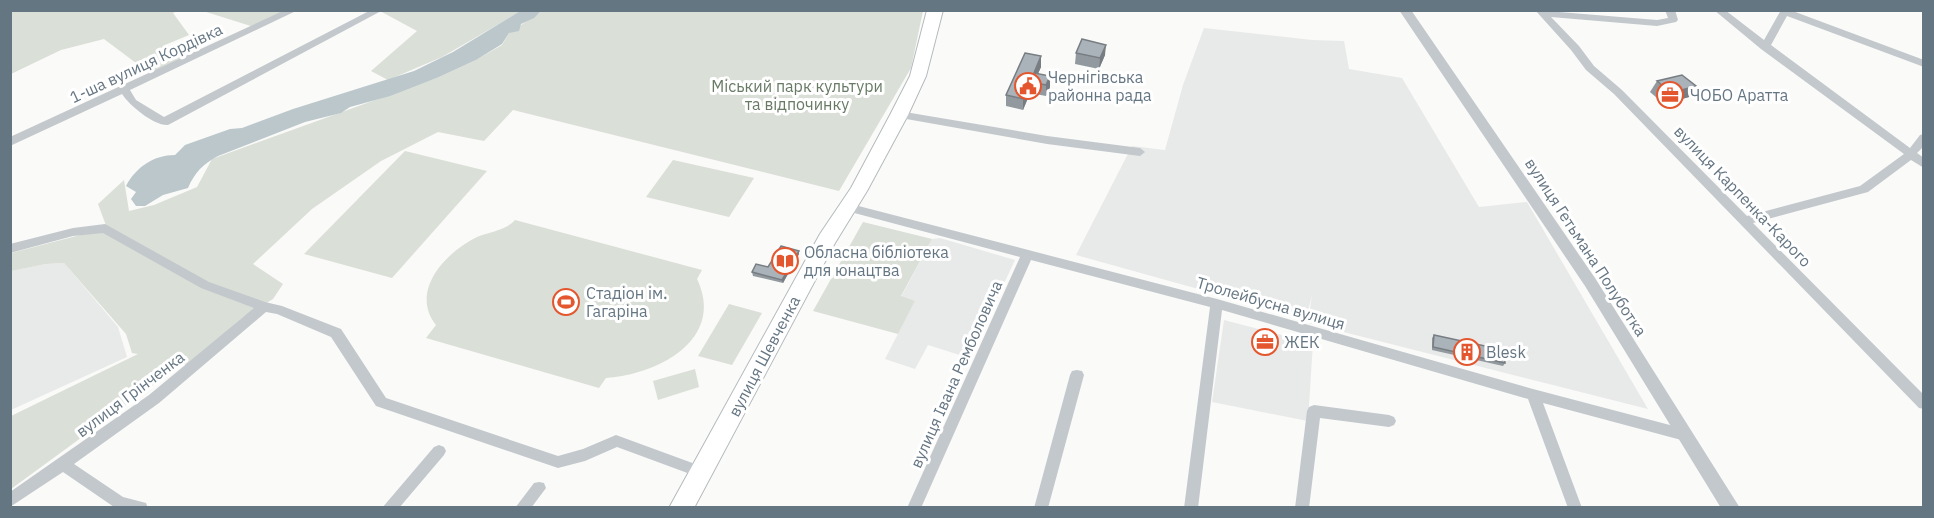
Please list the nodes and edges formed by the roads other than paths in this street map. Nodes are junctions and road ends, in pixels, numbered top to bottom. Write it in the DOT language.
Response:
graph roads {
  1 [pos="294,10"];
  2 [pos="379,10"];
  3 [pos="935,10"];
  4 [pos="1405,10"];
  5 [pos="1670,10"];
  6 [pos="1718,10"];
  7 [pos="1785,11"];
  8 [pos="1540,12"];
  9 [pos="1765,47"];
  10 [pos="1923,64"];
  11 [pos="125,90"];
  12 [pos="899,116"];
  13 [pos="1923,138"];
  14 [pos="10,142"];
  15 [pos="1140,152"];
  16 [pos="1910,155"];
  17 [pos="1923,164"];
  18 [pos="848,207"];
  19 [pos="1744,222"];
  20 [pos="10,249"];
  21 [pos="1027,255"];
  22 [pos="1217,304"];
  23 [pos="264,307"];
  24 [pos="1077,375"];
  25 [pos="1533,395"];
  26 [pos="1923,404"];
  27 [pos="1389,422"];
  28 [pos="1685,435"];
  29 [pos="439,451"];
  30 [pos="63,464"];
  31 [pos="701,472"];
  32 [pos="539,488"];
  33 [pos="10,501"];
  34 [pos="141,507"];
  35 [pos="388,507"];
  36 [pos="522,507"];
  37 [pos="681,507"];
  38 [pos="914,507"];
  39 [pos="1041,507"];
  40 [pos="1191,507"];
  41 [pos="1302,507"];
  42 [pos="1575,507"];
  43 [pos="1731,507"];
  1 -- 11 [label="street, 1-ша вулиця Кордівка"];
  2 -- 11 [label="street"];
  3 -- 12 [label="main road, вулиця Шевченка"];
  4 -- 28 [label="street, вулиця Гетьмана Полуботка"];
  5 -- 8 [label="street"];
  6 -- 9 [label="street"];
  7 -- 9 [label="street"];
  7 -- 10 [label="street"];
  8 -- 19 [label="street, вулиця Карпенка-Карого"];
  9 -- 16 [label="street"];
  11 -- 14 [label="street, 1-ша вулиця Кордівка"];
  12 -- 15 [label="street"];
  12 -- 18 [label="main road, вулиця Шевченка"];
  13 -- 16 [label="street"];
  16 -- 17 [label="street"];
  16 -- 19 [label="street"];
  18 -- 21 [label="street, Тролейбусна вулиця"];
  18 -- 31 [label="main road, вулиця Шевченка"];
  19 -- 26 [label="street, вулиця Карпенка-Карого"];
  20 -- 23 [label="street"];
  21 -- 22 [label="street, Тролейбусна вулиця"];
  21 -- 38 [label="street, вулиця Івана Ремболовича"];
  22 -- 25 [label="street, Тролейбусна вулиця"];
  22 -- 40 [label="street"];
  23 -- 30 [label="street, вулиця Грінченка"];
  23 -- 31 [label="street"];
  24 -- 39 [label="street"];
  25 -- 28 [label="street, Тролейбусна вулиця"];
  25 -- 42 [label="street"];
  27 -- 41 [label="street"];
  28 -- 43 [label="street, вулиця Гетьмана Полуботка"];
  29 -- 35 [label="street"];
  30 -- 33 [label="street, вулиця Грінченка"];
  30 -- 34 [label="street"];
  31 -- 37 [label="main road, вулиця Шевченка"];
  32 -- 36 [label="street"];
}
